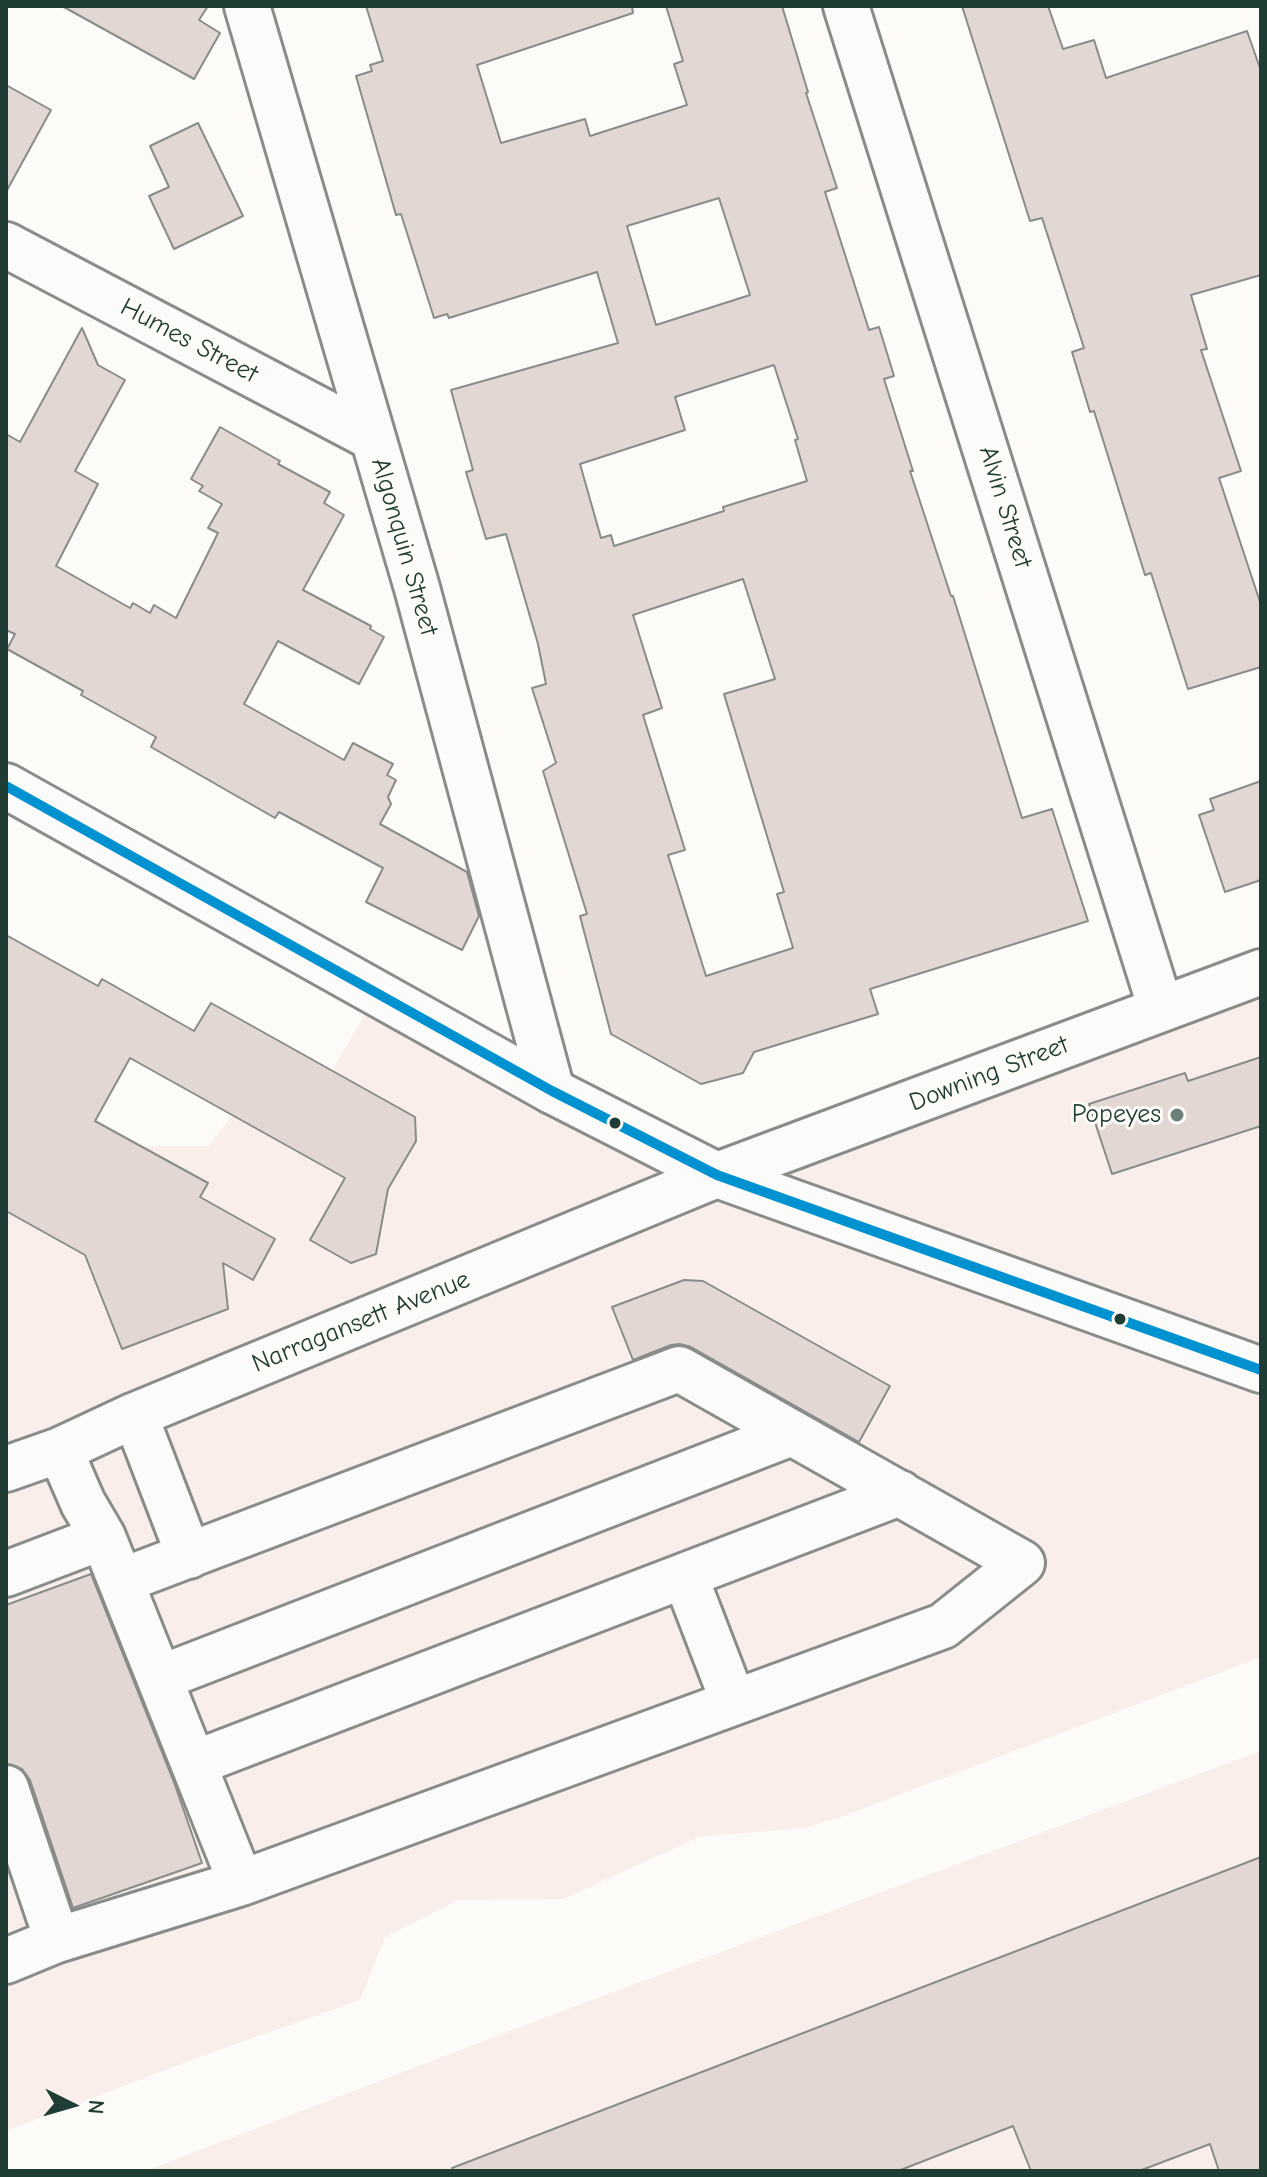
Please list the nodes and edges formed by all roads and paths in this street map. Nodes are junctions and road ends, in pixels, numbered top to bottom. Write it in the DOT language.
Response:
graph roads {
  1 [pos="247,6"];
  2 [pos="846,6"];
  3 [pos="6,245"];
  4 [pos="373,438"];
  5 [pos="6,786"];
  6 [pos="1261,972"];
  7 [pos="1161,1009"];
  8 [pos="552,1091"];
  9 [pos="717,1175"];
  10 [pos="1261,1370"];
  11 [pos="135,1415"];
  12 [pos="792,1433"];
  13 [pos="60,1450"];
  14 [pos="6,1469"];
  15 [pos="900,1493"];
  16 [pos="103,1537"];
  17 [pos="189,1556"];
  18 [pos="6,1574"];
  19 [pos="685,1576"];
  20 [pos="121,1581"];
  21 [pos="160,1678"];
  22 [pos="733,1701"];
  23 [pos="195,1763"];
  24 [pos="6,1788"];
  25 [pos="241,1883"];
  26 [pos="57,1940"];
  27 [pos="6,1961"];
  1 -- 4 [label="street, Algonquin Street"];
  2 -- 7 [label="street, Alvin Street"];
  3 -- 4 [label="street, Humes Street"];
  4 -- 8 [label="street, Algonquin Street"];
  5 -- 8 [label="street"];
  6 -- 7 [label="street, Downing Street"];
  7 -- 9 [label="street, Downing Street"];
  8 -- 9 [label="street"];
  9 -- 10 [label="street"];
  9 -- 11 [label="street, Narragansett Avenue"];
  11 -- 13 [label="street, Narragansett Avenue"];
  11 -- 17 [label="street"];
  12 -- 15 [label="street"];
  12 -- 17 [label="street"];
  12 -- 21 [label="street"];
  13 -- 14 [label="street, Narragansett Avenue"];
  13 -- 16 [label="street"];
  15 -- 19 [label="street"];
  15 -- 22 [label="street"];
  16 -- 18 [label="street"];
  16 -- 20 [label="street"];
  17 -- 20 [label="street"];
  19 -- 22 [label="street"];
  19 -- 23 [label="street"];
  20 -- 21 [label="street"];
  21 -- 23 [label="street"];
  22 -- 25 [label="street"];
  23 -- 25 [label="street"];
  24 -- 26 [label="street"];
  25 -- 26 [label="street"];
  26 -- 27 [label="street"];
}
